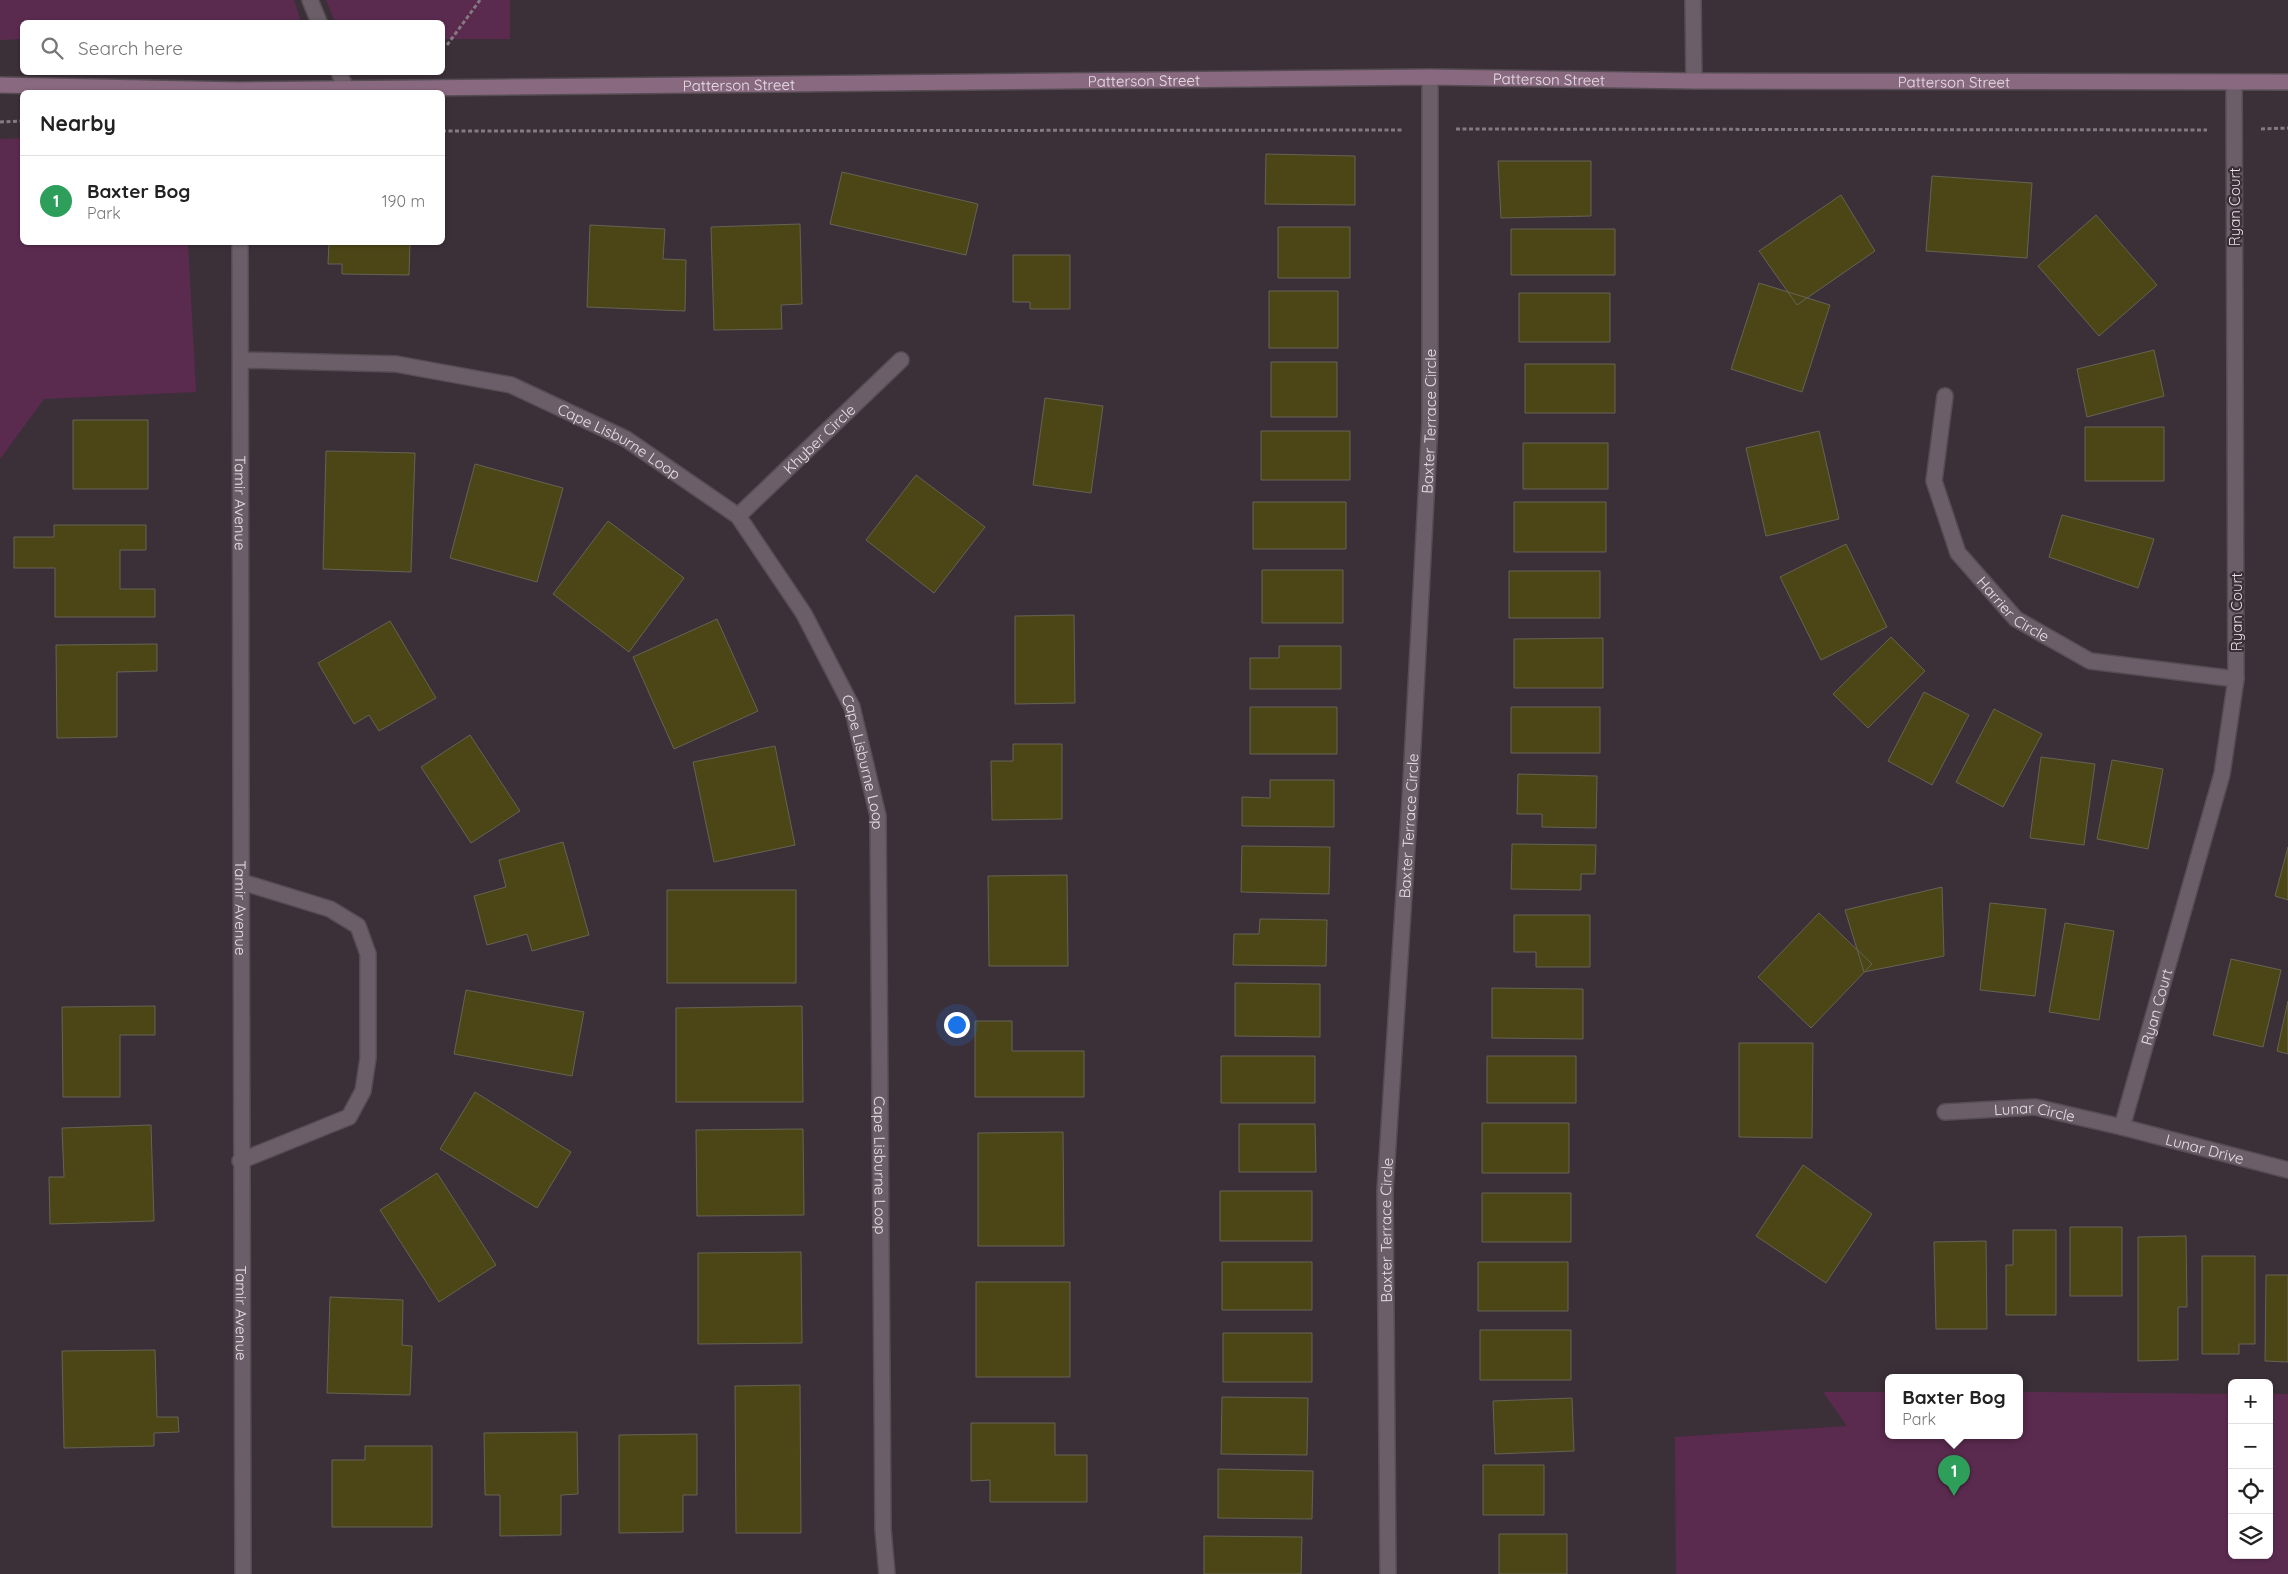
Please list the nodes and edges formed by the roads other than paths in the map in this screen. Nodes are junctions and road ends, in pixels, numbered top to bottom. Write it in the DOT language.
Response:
graph roads {
  1 [pos="310,0"];
  2 [pos="1693,0"];
  3 [pos="318,20"];
  4 [pos="340,75"];
  5 [pos="1430,77"];
  6 [pos="1694,81"];
  7 [pos="2234,82"];
  8 [pos="2288,82"];
  9 [pos="0,85"];
  10 [pos="346,89"];
  11 [pos="199,90"];
  12 [pos="292,90"];
  13 [pos="240,245"];
  14 [pos="240,360"];
  15 [pos="900,360"];
  16 [pos="1945,396"];
  17 [pos="738,516"];
  18 [pos="2236,679"];
  19 [pos="242,882"];
  20 [pos="1945,1112"];
  21 [pos="2122,1126"];
  22 [pos="240,1161"];
  23 [pos="2288,1170"];
  24 [pos="243,1574"];
  25 [pos="887,1574"];
  26 [pos="1388,1574"];
  1 -- 3 [label="street"];
  2 -- 6 [label="street"];
  4 -- 10 [label="street"];
  5 -- 6 [label="street, Patterson Street"];
  5 -- 10 [label="street, Patterson Street"];
  5 -- 26 [label="street, Baxter Terrace Circle"];
  6 -- 7 [label="street, Patterson Street"];
  7 -- 8 [label="street, Patterson Street"];
  7 -- 18 [label="street, Ryan Court"];
  9 -- 11 [label="street, Patterson Street"];
  10 -- 12 [label="street, Patterson Street"];
  13 -- 14 [label="street, Tamir Avenue"];
  14 -- 17 [label="street, Cape Lisburne Loop"];
  14 -- 19 [label="street, Tamir Avenue"];
  15 -- 17 [label="street, Khyber Circle"];
  16 -- 18 [label="street, Harrier Circle"];
  17 -- 25 [label="street, Cape Lisburne Loop"];
  18 -- 21 [label="street, Ryan Court"];
  19 -- 22 [label="street, Tamir Avenue"];
  19 -- 22 [label="street"];
  20 -- 21 [label="street, Lunar Circle"];
  21 -- 23 [label="street, Lunar Drive"];
  22 -- 24 [label="street, Tamir Avenue"];
}
